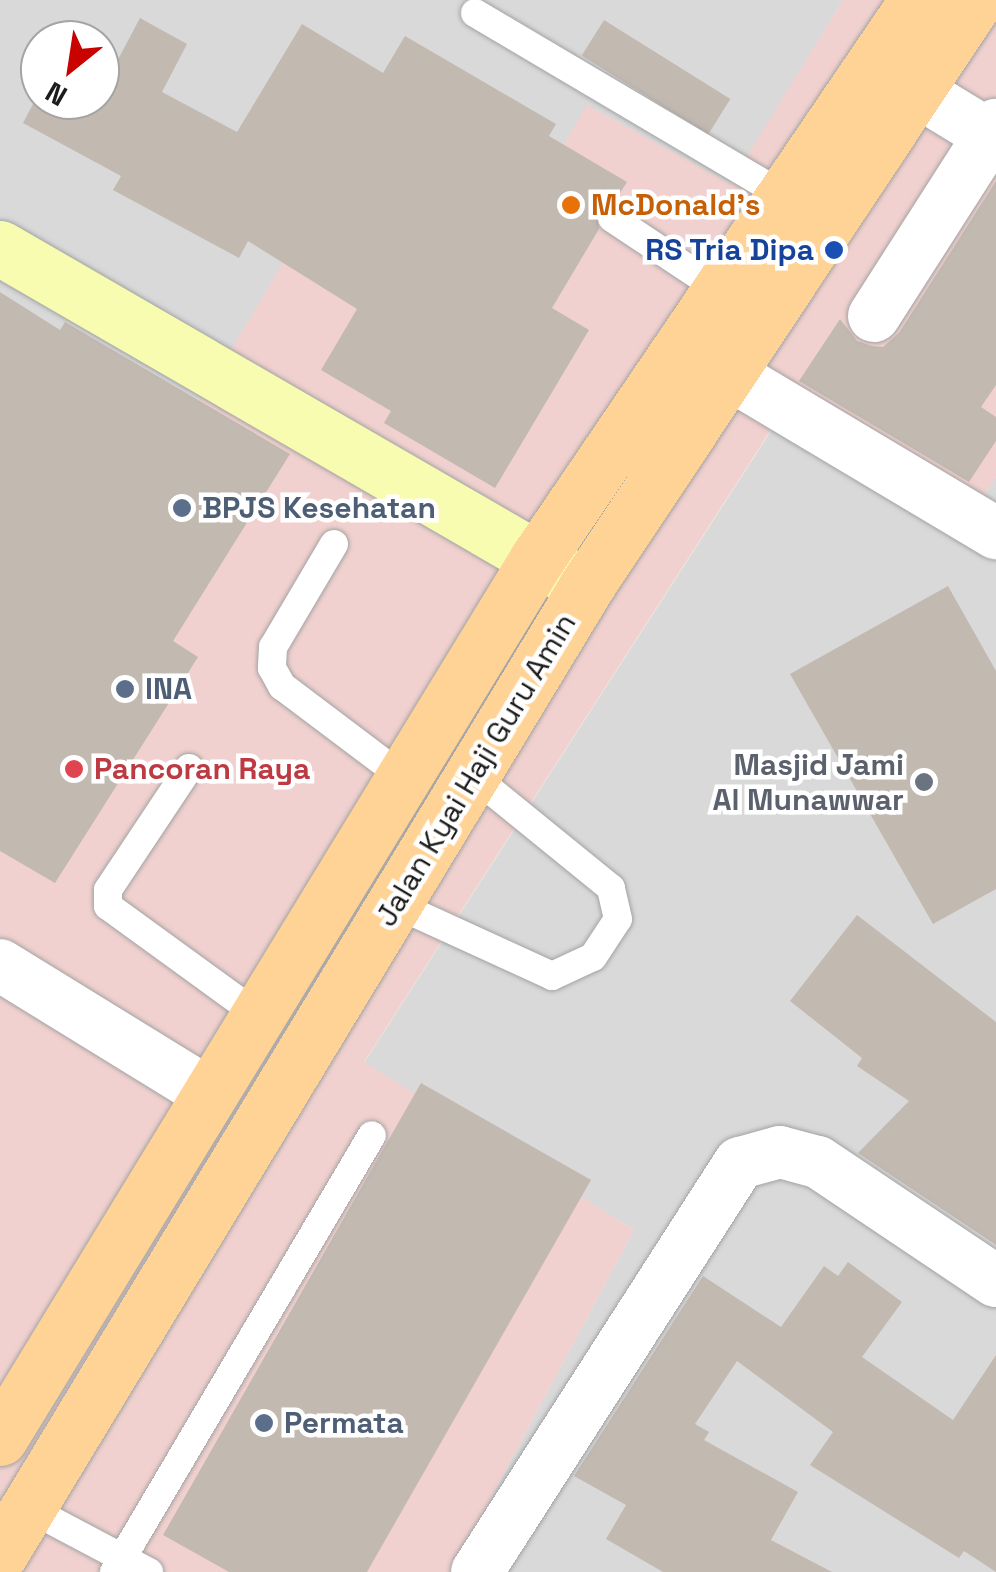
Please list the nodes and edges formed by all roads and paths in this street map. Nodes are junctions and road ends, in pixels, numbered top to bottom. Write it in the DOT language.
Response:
graph roads {
  1 [pos="917,0"];
  2 [pos="976,0"];
  3 [pos="476,13"];
  4 [pos="962,115"];
  5 [pos="785,196"];
  6 [pos="612,218"];
  7 [pos="0,248"];
  8 [pos="719,289"];
  9 [pos="874,316"];
  10 [pos="747,386"];
  11 [pos="996,533"];
  12 [pos="334,544"];
  13 [pos="537,559"];
  14 [pos="586,587"];
  15 [pos="188,768"];
  16 [pos="404,778"];
  17 [pos="480,782"];
  18 [pos="405,909"];
  19 [pos="0,965"];
  20 [pos="258,1016"];
  21 [pos="210,1094"];
  22 [pos="372,1135"];
  23 [pos="996,1281"];
  24 [pos="0,1438"];
  25 [pos="45,1516"];
  26 [pos="0,1554"];
  27 [pos="118,1565"];
  28 [pos="494,1566"];
  29 [pos="149,1572"];
  1 -- 5 [label="main road, Jalan Kyai Haji Guru Amin"];
  2 -- 4 [label="main road, Jalan Kyai Haji Guru Amin"];
  3 -- 5 [label="lane"];
  4 -- 9 [label="street"];
  4 -- 10 [label="main road, Jalan Kyai Haji Guru Amin"];
  5 -- 8 [label="main road, Jalan Kyai Haji Guru Amin"];
  6 -- 8 [label="lane"];
  7 -- 13 [label="street"];
  8 -- 13 [label="main road, Jalan Kyai Haji Guru Amin"];
  10 -- 11 [label="street"];
  10 -- 14 [label="main road, Jalan Kyai Haji Guru Amin"];
  12 -- 16 [label="lane"];
  13 -- 14 [label="street"];
  13 -- 16 [label="main road, Jalan Kyai Haji Guru Amin"];
  14 -- 17 [label="main road, Jalan Kyai Haji Guru Amin"];
  15 -- 20 [label="lane"];
  16 -- 20 [label="main road, Jalan Kyai Haji Guru Amin"];
  17 -- 18 [label="main road, Jalan Kyai Haji Guru Amin"];
  17 -- 18 [label="lane"];
  18 -- 25 [label="main road, Jalan Kyai Haji Guru Amin"];
  19 -- 21 [label="street"];
  20 -- 21 [label="main road, Jalan Kyai Haji Guru Amin"];
  21 -- 24 [label="main road, Jalan Kyai Haji Guru Amin"];
  22 -- 27 [label="lane"];
  23 -- 28 [label="street"];
  25 -- 26 [label="main road, Jalan Kyai Haji Guru Amin"];
  25 -- 27 [label="lane"];
  27 -- 29 [label="lane"];
}
